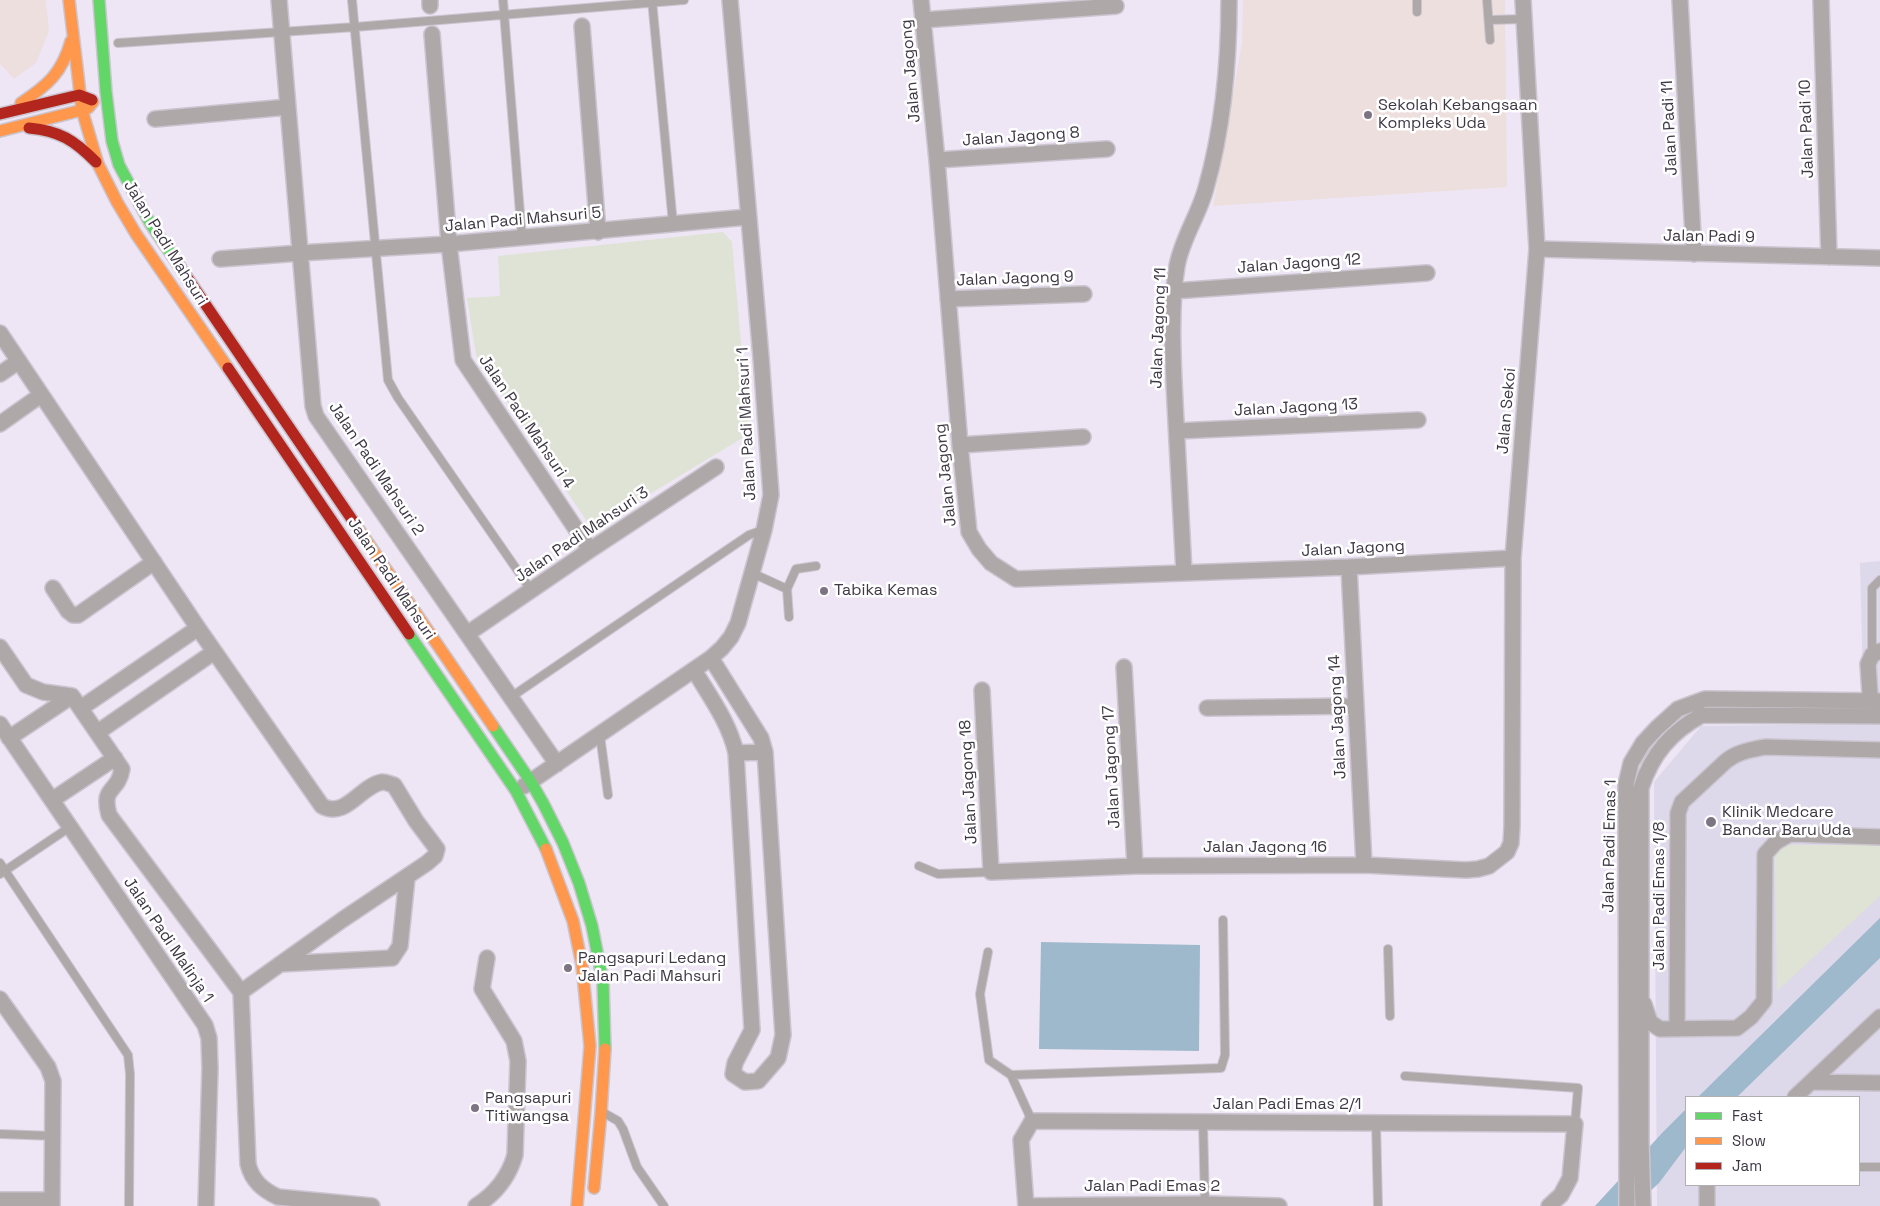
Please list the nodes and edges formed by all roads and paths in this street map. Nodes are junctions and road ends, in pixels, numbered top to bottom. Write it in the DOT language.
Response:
graph roads {
  1 [pos="69,0"];
  2 [pos="90,0"];
  3 [pos="99,0"];
  4 [pos="279,0"];
  5 [pos="352,0"];
  6 [pos="503,0"];
  7 [pos="684,0"];
  8 [pos="730,0"];
  9 [pos="921,0"];
  10 [pos="1229,0"];
  11 [pos="1416,0"];
  12 [pos="1488,0"];
  13 [pos="1523,0"];
  14 [pos="1680,0"];
  15 [pos="1821,0"];
  16 [pos="652,1"];
  17 [pos="1116,6"];
  18 [pos="1417,12"];
  19 [pos="504,15"];
  20 [pos="1524,19"];
  21 [pos="923,20"];
  22 [pos="1489,20"];
  23 [pos="582,26"];
  24 [pos="355,27"];
  25 [pos="282,32"];
  26 [pos="72,34"];
  27 [pos="432,34"];
  28 [pos="1490,40"];
  29 [pos="118,43"];
  30 [pos="79,95"];
  31 [pos="93,101"];
  32 [pos="288,107"];
  33 [pos="82,110"];
  34 [pos="4,113"];
  35 [pos="155,119"];
  36 [pos="5,130"];
  37 [pos="112,140"];
  38 [pos="1107,149"];
  39 [pos="937,160"];
  40 [pos="98,164"];
  41 [pos="748,217"];
  42 [pos="674,225"];
  43 [pos="598,232"];
  44 [pos="522,238"];
  45 [pos="449,244"];
  46 [pos="376,249"];
  47 [pos="1538,249"];
  48 [pos="300,252"];
  49 [pos="1694,254"];
  50 [pos="1829,257"];
  51 [pos="1880,258"];
  52 [pos="220,260"];
  53 [pos="1427,272"];
  54 [pos="1174,291"];
  55 [pos="1084,294"];
  56 [pos="948,299"];
  57 [pos="0,333"];
  58 [pos="19,361"];
  59 [pos="0,374"];
  60 [pos="41,396"];
  61 [pos="1418,420"];
  62 [pos="0,424"];
  63 [pos="1176,431"];
  64 [pos="1083,437"];
  65 [pos="960,445"];
  66 [pos="716,467"];
  67 [pos="764,530"];
  68 [pos="590,550"];
  69 [pos="1513,558"];
  70 [pos="154,562"];
  71 [pos="816,566"];
  72 [pos="1349,567"];
  73 [pos="752,573"];
  74 [pos="1184,573"];
  75 [pos="1880,580"];
  76 [pos="53,588"];
  77 [pos="787,589"];
  78 [pos="531,590"];
  79 [pos="789,616"];
  80 [pos="198,628"];
  81 [pos="467,634"];
  82 [pos="0,647"];
  83 [pos="214,652"];
  84 [pos="1876,653"];
  85 [pos="711,658"];
  86 [pos="1124,667"];
  87 [pos="694,670"];
  88 [pos="982,690"];
  89 [pos="511,697"];
  90 [pos="77,702"];
  91 [pos="1355,706"];
  92 [pos="1207,708"];
  93 [pos="1875,708"];
  94 [pos="0,724"];
  95 [pos="98,732"];
  96 [pos="600,736"];
  97 [pos="9,738"];
  98 [pos="1880,750"];
  99 [pos="765,752"];
  100 [pos="736,753"];
  101 [pos="115,758"];
  102 [pos="557,764"];
  103 [pos="531,782"];
  104 [pos="516,791"];
  105 [pos="608,795"];
  106 [pos="52,800"];
  107 [pos="70,826"];
  108 [pos="1512,826"];
  109 [pos="1880,837"];
  110 [pos="1364,864"];
  111 [pos="919,866"];
  112 [pos="1135,866"];
  113 [pos="2,869"];
  114 [pos="992,872"];
  115 [pos="406,878"];
  116 [pos="1223,920"];
  117 [pos="1388,949"];
  118 [pos="988,952"];
  119 [pos="486,958"];
  120 [pos="280,964"];
  121 [pos="241,992"];
  122 [pos="1642,995"];
  123 [pos="0,998"];
  124 [pos="1390,1016"];
  125 [pos="5,1017"];
  126 [pos="1880,1017"];
  127 [pos="1677,1028"];
  128 [pos="1660,1029"];
  129 [pos="1641,1060"];
  130 [pos="1011,1075"];
  131 [pos="1405,1076"];
  132 [pos="1811,1082"];
  133 [pos="1880,1083"];
  134 [pos="1796,1096"];
  135 [pos="602,1112"];
  136 [pos="1032,1121"];
  137 [pos="1203,1122"];
  138 [pos="1376,1123"];
  139 [pos="1576,1124"];
  140 [pos="0,1134"];
  141 [pos="54,1136"];
  142 [pos="1860,1166"];
  143 [pos="1880,1167"];
  144 [pos="1707,1186"];
  145 [pos="0,1200"];
  146 [pos="52,1203"];
  147 [pos="592,1204"];
  148 [pos="1205,1204"];
  149 [pos="129,1206"];
  150 [pos="206,1206"];
  151 [pos="372,1206"];
  152 [pos="476,1206"];
  153 [pos="577,1206"];
  154 [pos="664,1206"];
  155 [pos="1026,1206"];
  156 [pos="1279,1206"];
  157 [pos="1378,1206"];
  158 [pos="1549,1206"];
  159 [pos="1627,1206"];
  160 [pos="1643,1206"];
  161 [pos="1707,1206"];
  1 -- 26 [label="main road, Jalan Padi Mahsuri"];
  2 -- 31 [label="main road"];
  3 -- 37 [label="main road, Jalan Padi Mahsuri"];
  4 -- 25 [label="street, Jalan Padi Mahsuri 2"];
  5 -- 24 [label="lane"];
  6 -- 19 [label="lane"];
  7 -- 16 [label="lane"];
  8 -- 41 [label="street, Jalan Padi Mahsuri 1"];
  9 -- 21 [label="street, Jalan Jagong"];
  10 -- 54 [label="street, Jalan Jagong 11"];
  11 -- 18 [label="lane"];
  12 -- 22 [label="lane"];
  13 -- 20 [label="street, Jalan Sekoi"];
  14 -- 49 [label="street, Jalan Padi 11"];
  15 -- 50 [label="street, Jalan Padi 10"];
  16 -- 19 [label="lane"];
  16 -- 42 [label="lane"];
  17 -- 21 [label="street"];
  19 -- 24 [label="lane"];
  19 -- 44 [label="lane"];
  20 -- 22 [label="lane"];
  20 -- 47 [label="street, Jalan Sekoi"];
  21 -- 39 [label="street, Jalan Jagong"];
  22 -- 28 [label="lane"];
  23 -- 43 [label="street"];
  24 -- 25 [label="lane"];
  24 -- 46 [label="lane"];
  25 -- 29 [label="lane"];
  25 -- 32 [label="street, Jalan Padi Mahsuri 2"];
  26 -- 30 [label="main road, Jalan Padi Mahsuri"];
  26 -- 34 [label="main road"];
  27 -- 45 [label="street, Jalan Padi Mahsuri 4"];
  30 -- 31 [label="main road"];
  30 -- 33 [label="main road, Jalan Padi Mahsuri"];
  30 -- 34 [label="main road"];
  31 -- 33 [label="main road"];
  31 -- 37 [label="main road"];
  32 -- 35 [label="street"];
  32 -- 48 [label="street, Jalan Padi Mahsuri 2"];
  33 -- 36 [label="main road"];
  33 -- 40 [label="main road, Jalan Padi Mahsuri"];
  36 -- 40 [label="main road"];
  37 -- 103 [label="main road, Jalan Padi Mahsuri"];
  38 -- 39 [label="street, Jalan Jagong 8"];
  39 -- 56 [label="street, Jalan Jagong"];
  40 -- 104 [label="main road, Jalan Padi Mahsuri"];
  41 -- 42 [label="street, Jalan Padi Mahsuri 5"];
  41 -- 67 [label="street, Jalan Padi Mahsuri 1"];
  42 -- 43 [label="street, Jalan Padi Mahsuri 5"];
  43 -- 44 [label="street, Jalan Padi Mahsuri 5"];
  44 -- 45 [label="street, Jalan Padi Mahsuri 5"];
  45 -- 46 [label="street, Jalan Padi Mahsuri 5"];
  45 -- 68 [label="street, Jalan Padi Mahsuri 4"];
  46 -- 48 [label="street, Jalan Padi Mahsuri 5"];
  46 -- 78 [label="lane"];
  47 -- 49 [label="street, Jalan Padi 9"];
  47 -- 69 [label="street, Jalan Sekoi"];
  48 -- 52 [label="street, Jalan Padi Mahsuri 5"];
  48 -- 81 [label="street, Jalan Padi Mahsuri 2"];
  49 -- 50 [label="street, Jalan Padi 9"];
  50 -- 51 [label="street, Jalan Padi 9"];
  53 -- 54 [label="street, Jalan Jagong 12"];
  54 -- 63 [label="street, Jalan Jagong 11"];
  55 -- 56 [label="street, Jalan Jagong 9"];
  56 -- 65 [label="street, Jalan Jagong"];
  57 -- 58 [label="street"];
  58 -- 59 [label="street"];
  58 -- 60 [label="street"];
  60 -- 62 [label="street"];
  60 -- 70 [label="street"];
  61 -- 63 [label="street, Jalan Jagong 13"];
  63 -- 74 [label="street, Jalan Jagong 11"];
  64 -- 65 [label="street"];
  65 -- 74 [label="street, Jalan Jagong"];
  66 -- 68 [label="street, Jalan Padi Mahsuri 3"];
  67 -- 73 [label="street, Jalan Padi Mahsuri 1"];
  67 -- 89 [label="lane"];
  68 -- 78 [label="street, Jalan Padi Mahsuri 3"];
  69 -- 72 [label="street, Jalan Jagong"];
  69 -- 108 [label="street, Jalan Sekoi"];
  70 -- 76 [label="street"];
  70 -- 80 [label="street"];
  71 -- 77 [label="lane"];
  72 -- 74 [label="street, Jalan Jagong"];
  72 -- 91 [label="street, Jalan Jagong 14"];
  73 -- 77 [label="lane"];
  73 -- 85 [label="street, Jalan Padi Mahsuri 1"];
  75 -- 84 [label="lane"];
  77 -- 79 [label="lane"];
  78 -- 81 [label="street, Jalan Padi Mahsuri 3"];
  80 -- 83 [label="street"];
  80 -- 90 [label="street"];
  81 -- 89 [label="street, Jalan Padi Mahsuri 2"];
  82 -- 90 [label="street"];
  83 -- 95 [label="street"];
  83 -- 115 [label="street"];
  84 -- 93 [label="street"];
  85 -- 87 [label="street, Jalan Padi Mahsuri 1"];
  85 -- 99 [label="street"];
  86 -- 112 [label="street, Jalan Jagong 17"];
  87 -- 96 [label="street, Jalan Padi Mahsuri 1"];
  87 -- 100 [label="street"];
  88 -- 114 [label="street, Jalan Jagong 18"];
  89 -- 102 [label="street, Jalan Padi Mahsuri 2"];
  90 -- 95 [label="street"];
  90 -- 97 [label="street"];
  91 -- 92 [label="street"];
  91 -- 110 [label="street, Jalan Jagong 14"];
  93 -- 122 [label="street, Jalan Padi Emas 1"];
  93 -- 159 [label="street, Jalan Padi Emas 1"];
  94 -- 97 [label="street, Jalan Padi Malinja 1"];
  95 -- 101 [label="street"];
  96 -- 102 [label="street, Jalan Padi Mahsuri 1"];
  96 -- 105 [label="lane"];
  97 -- 106 [label="street, Jalan Padi Malinja 1"];
  98 -- 127 [label="street, Jalan Padi Emas 1/8"];
  99 -- 100 [label="street"];
  99 -- 100 [label="street"];
  101 -- 106 [label="street"];
  101 -- 121 [label="street"];
  102 -- 103 [label="street, Jalan Padi Mahsuri 1"];
  103 -- 104 [label="street, Jalan Padi Mahsuri 1"];
  103 -- 135 [label="main road, Jalan Padi Mahsuri"];
  104 -- 153 [label="main road, Jalan Padi Mahsuri"];
  106 -- 107 [label="street, Jalan Padi Malinja 1"];
  107 -- 113 [label="lane"];
  107 -- 150 [label="street, Jalan Padi Malinja 1"];
  108 -- 110 [label="street, Jalan Jagong 16"];
  109 -- 127 [label="street"];
  110 -- 112 [label="street, Jalan Jagong 16"];
  111 -- 114 [label="lane"];
  112 -- 114 [label="street, Jalan Jagong 16"];
  113 -- 149 [label="lane"];
  115 -- 120 [label="street"];
  115 -- 120 [label="street"];
  116 -- 130 [label="lane"];
  117 -- 124 [label="lane"];
  118 -- 130 [label="lane"];
  119 -- 152 [label="street"];
  120 -- 121 [label="street"];
  121 -- 151 [label="street"];
  122 -- 128 [label="street"];
  122 -- 129 [label="street, Jalan Padi Emas 1"];
  123 -- 125 [label="street"];
  125 -- 141 [label="street"];
  126 -- 132 [label="street"];
  127 -- 128 [label="street"];
  128 -- 129 [label="street"];
  129 -- 160 [label="street, Jalan Padi Emas 1"];
  130 -- 136 [label="lane"];
  131 -- 139 [label="lane"];
  132 -- 133 [label="street"];
  132 -- 134 [label="street"];
  135 -- 147 [label="main road, Jalan Padi Mahsuri"];
  135 -- 154 [label="lane"];
  136 -- 137 [label="street, Jalan Padi Emas 2/1"];
  136 -- 155 [label="street"];
  137 -- 138 [label="street, Jalan Padi Emas 2/1"];
  137 -- 148 [label="lane"];
  138 -- 139 [label="street, Jalan Padi Emas 2/1"];
  138 -- 157 [label="lane"];
  139 -- 158 [label="street"];
  140 -- 141 [label="lane"];
  141 -- 146 [label="street"];
  142 -- 143 [label="lane"];
  144 -- 161 [label="street"];
  145 -- 146 [label="street"];
  148 -- 155 [label="street, Jalan Padi Emas 2"];
  148 -- 156 [label="street, Jalan Padi Emas 2"];
}
